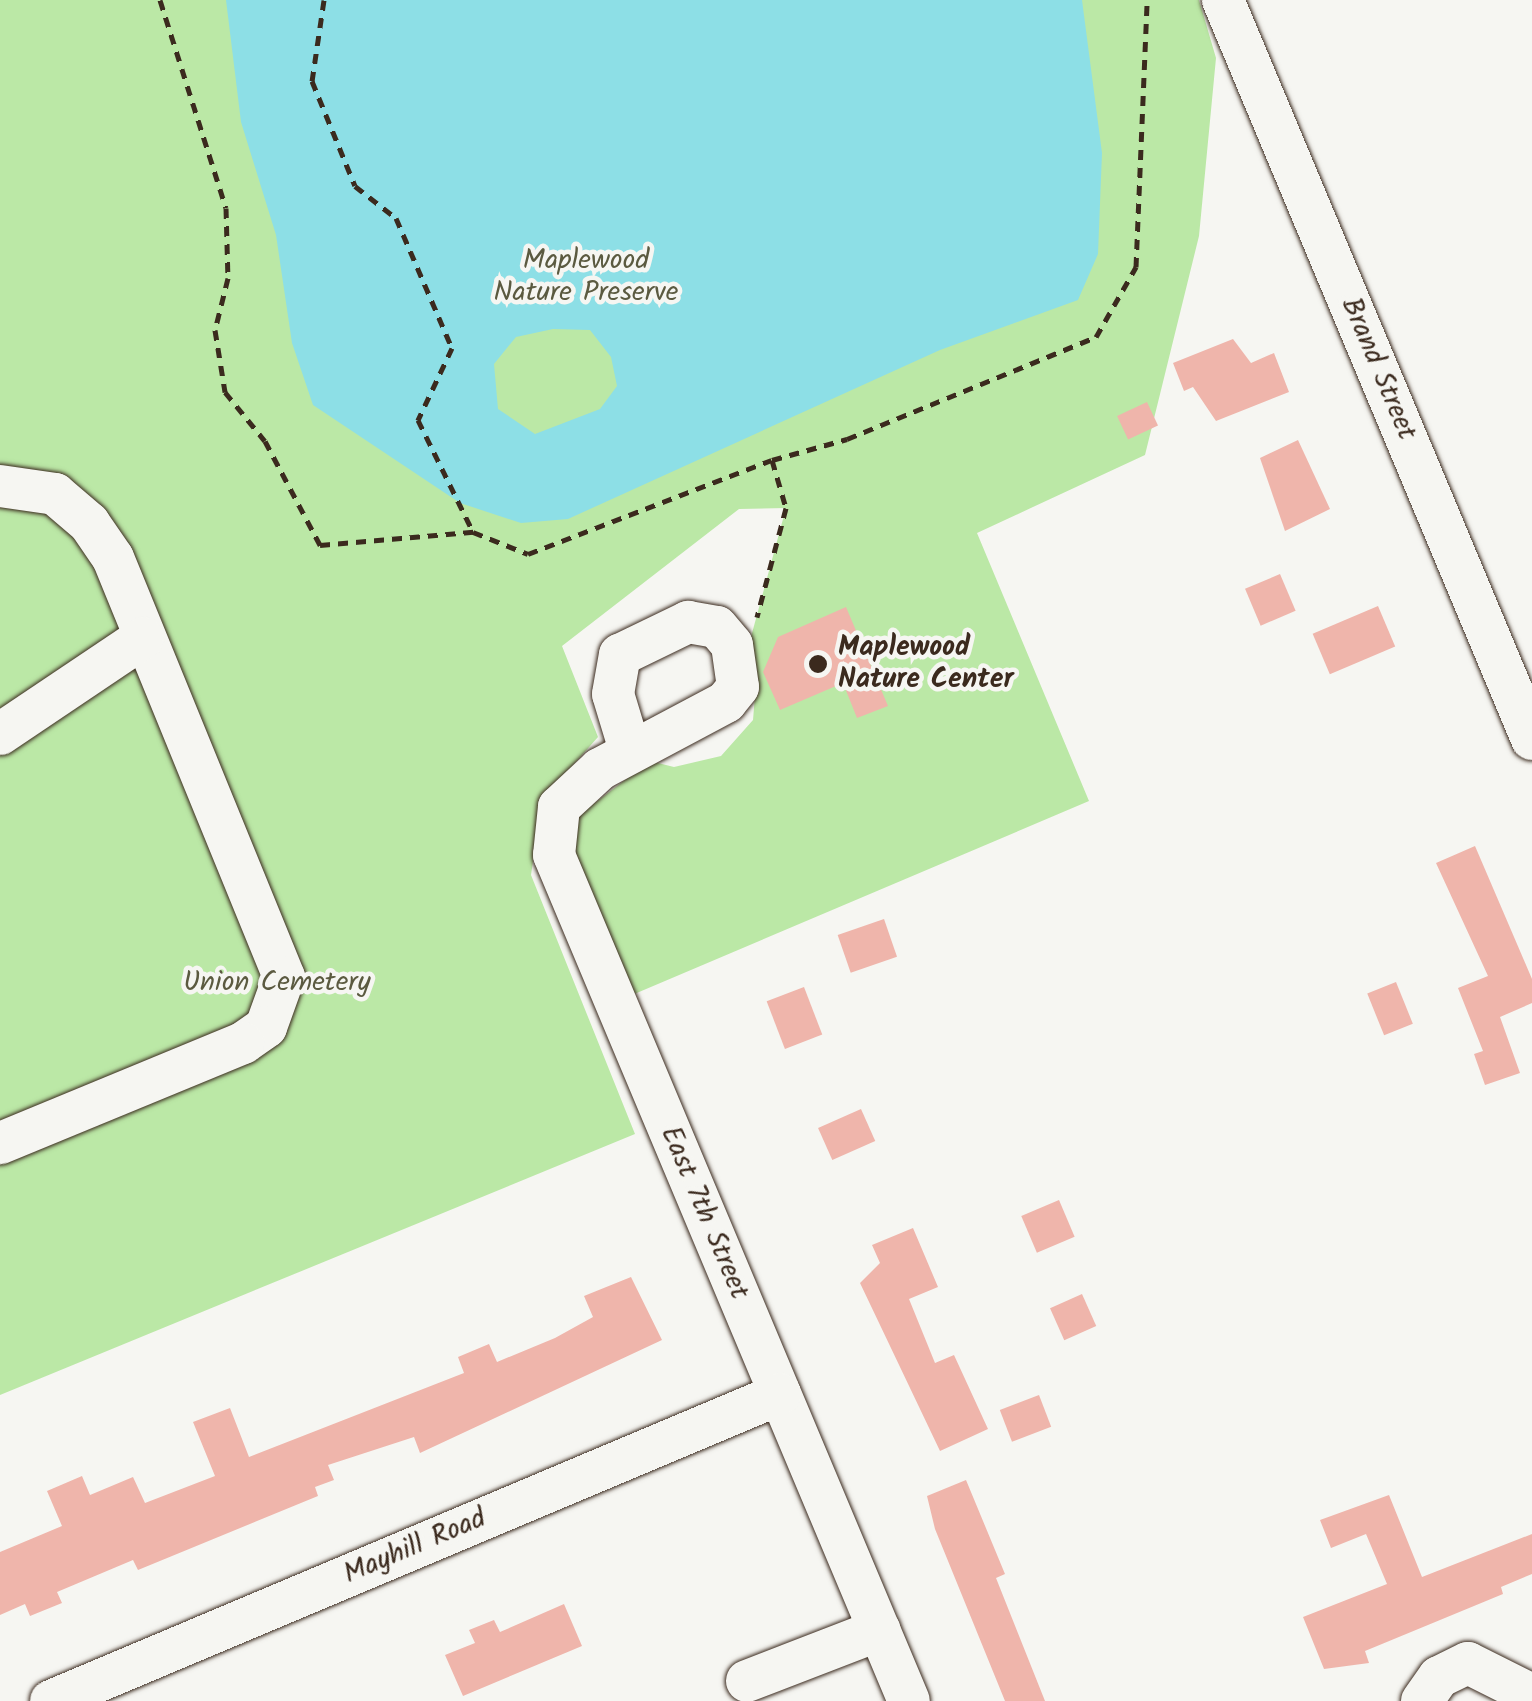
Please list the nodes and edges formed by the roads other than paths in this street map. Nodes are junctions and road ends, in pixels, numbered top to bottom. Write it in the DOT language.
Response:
graph roads {
  1 [pos="1223,0"];
  2 [pos="0,486"];
  3 [pos="143,638"];
  4 [pos="0,734"];
  5 [pos="1532,739"];
  6 [pos="629,747"];
  7 [pos="0,1144"];
  8 [pos="780,1394"];
  9 [pos="879,1630"];
  10 [pos="747,1681"];
  11 [pos="1532,1695"];
  12 [pos="50,1701"];
  13 [pos="909,1701"];
  14 [pos="1422,1701"];
  1 -- 5 [label="street, Brand Street"];
  2 -- 3 [label="street"];
  3 -- 4 [label="street"];
  3 -- 7 [label="street"];
  6 -- 8 [label="street, East 7th Street"];
  8 -- 9 [label="street, East 7th Street"];
  8 -- 12 [label="street, Mayhill Road"];
  9 -- 10 [label="street"];
  9 -- 13 [label="street, East 7th Street"];
  11 -- 14 [label="street"];
}
